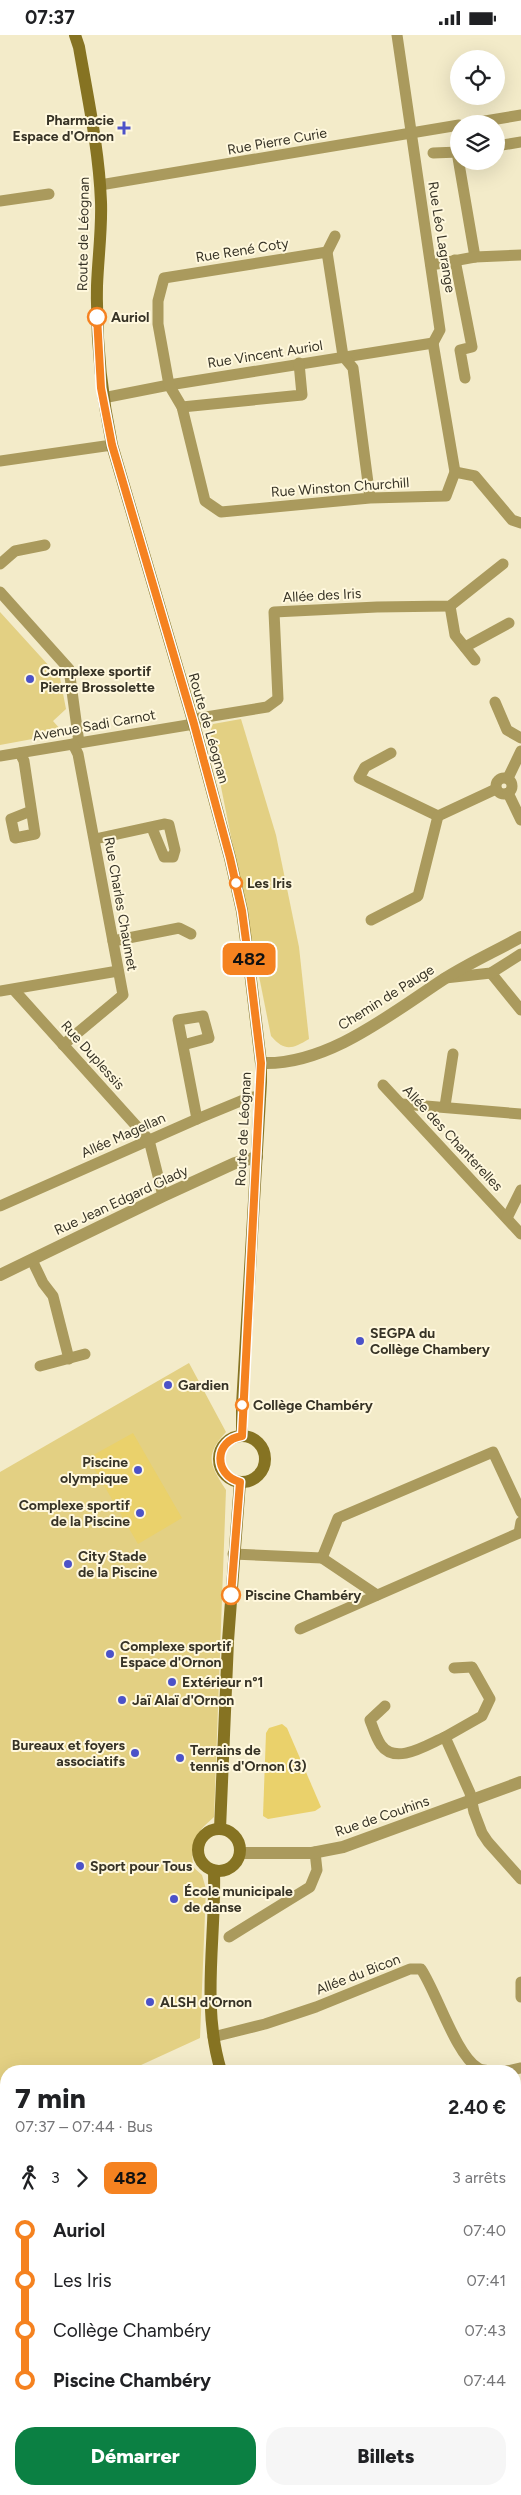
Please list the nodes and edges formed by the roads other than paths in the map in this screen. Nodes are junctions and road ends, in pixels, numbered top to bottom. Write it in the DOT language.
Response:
graph roads {
  1 [pos="397,35"];
  2 [pos="78,36"];
  3 [pos="521,115"];
  4 [pos="505,118"];
  5 [pos="450,126"];
  6 [pos="411,133"];
  7 [pos="521,143"];
  8 [pos="505,145"];
  9 [pos="450,152"];
  10 [pos="433,153"];
  11 [pos="461,170"];
  12 [pos="100,185"];
  13 [pos="49,194"];
  14 [pos="0,201"];
  15 [pos="334,237"];
  16 [pos="327,252"];
  17 [pos="521,255"];
  18 [pos="475,257"];
  19 [pos="455,260"];
  20 [pos="430,265"];
  21 [pos="433,343"];
  22 [pos="343,356"];
  23 [pos="299,363"];
  24 [pos="465,379"];
  25 [pos="169,385"];
  26 [pos="103,398"];
  27 [pos="182,407"];
  28 [pos="112,445"];
  29 [pos="0,461"];
  30 [pos="455,472"];
  31 [pos="370,498"];
  32 [pos="521,523"];
  33 [pos="45,545"];
  34 [pos="0,564"];
  35 [pos="503,564"];
  36 [pos="0,592"];
  37 [pos="450,606"];
  38 [pos="510,623"];
  39 [pos="465,647"];
  40 [pos="475,660"];
  41 [pos="495,702"];
  42 [pos="194,724"];
  43 [pos="521,738"];
  44 [pos="76,743"];
  45 [pos="521,751"];
  46 [pos="20,753"];
  47 [pos="391,753"];
  48 [pos="0,756"];
  49 [pos="508,778"];
  50 [pos="496,789"];
  51 [pos="508,793"];
  52 [pos="31,811"];
  53 [pos="438,816"];
  54 [pos="521,820"];
  55 [pos="152,827"];
  56 [pos="95,839"];
  57 [pos="371,920"];
  58 [pos="191,934"];
  59 [pos="521,937"];
  60 [pos="113,941"];
  61 [pos="521,953"];
  62 [pos="118,971"];
  63 [pos="490,973"];
  64 [pos="446,978"];
  65 [pos="14,990"];
  66 [pos="0,991"];
  67 [pos="521,1010"];
  68 [pos="63,1045"];
  69 [pos="182,1045"];
  70 [pos="453,1054"];
  71 [pos="261,1063"];
  72 [pos="383,1085"];
  73 [pos="260,1096"];
  74 [pos="402,1104"];
  75 [pos="445,1106"];
  76 [pos="521,1114"];
  77 [pos="197,1119"];
  78 [pos="149,1140"];
  79 [pos="256,1157"];
  80 [pos="521,1190"];
  81 [pos="163,1196"];
  82 [pos="0,1206"];
  83 [pos="507,1218"];
  84 [pos="521,1234"];
  85 [pos="32,1260"];
  86 [pos="0,1275"];
  87 [pos="85,1354"];
  88 [pos="69,1359"];
  89 [pos="40,1366"];
  90 [pos="242,1436"];
  91 [pos="240,1482"];
  92 [pos="521,1513"];
  93 [pos="521,1521"];
  94 [pos="233,1554"];
  95 [pos="322,1558"];
  96 [pos="378,1595"];
  97 [pos="300,1629"];
  98 [pos="454,1668"];
  99 [pos="385,1706"];
  100 [pos="445,1737"];
  101 [pos="521,1782"];
  102 [pos="472,1800"];
  103 [pos="220,1829"];
  104 [pos="315,1852"];
  105 [pos="240,1853"];
  106 [pos="214,1871"];
  107 [pos="521,1879"];
  108 [pos="230,1937"];
  109 [pos="521,1983"];
  110 [pos="521,1997"];
  111 [pos="214,2037"];
  112 [pos="220,2065"];
  113 [pos="475,2065"];
  1 -- 6 [label="street, Rue Léo Lagrange"];
  2 -- 12 [label="main road, Route de Léognan"];
  3 -- 4 [label="street"];
  5 -- 6 [label="street, Rue Pierre Curie"];
  6 -- 12 [label="street, Rue Pierre Curie"];
  6 -- 20 [label="street, Rue Léo Lagrange"];
  7 -- 8 [label="street"];
  9 -- 10 [label="street"];
  11 -- 18 [label="street"];
  12 -- 26 [label="main road, Route de Léognan"];
  13 -- 14 [label="street"];
  15 -- 16 [label="street"];
  16 -- 22 [label="street"];
  16 -- 25 [label="street, Rue René Coty"];
  17 -- 18 [label="street"];
  18 -- 19 [label="street"];
  19 -- 20 [label="street"];
  19 -- 24 [label="street"];
  20 -- 21 [label="street, Rue Léo Lagrange"];
  21 -- 22 [label="street, Rue Vincent Auriol"];
  21 -- 30 [label="street"];
  22 -- 23 [label="street, Rue Vincent Auriol"];
  22 -- 31 [label="street"];
  23 -- 25 [label="street, Rue Vincent Auriol"];
  23 -- 27 [label="street"];
  25 -- 26 [label="street, Rue Vincent Auriol"];
  25 -- 27 [label="street, Rue Winston Churchill"];
  26 -- 28 [label="main road, Route de Léognan"];
  27 -- 31 [label="street, Rue Winston Churchill"];
  28 -- 29 [label="street"];
  28 -- 42 [label="main road, Route de Léognan"];
  30 -- 31 [label="street, Rue Winston Churchill"];
  30 -- 32 [label="street"];
  33 -- 34 [label="street"];
  35 -- 37 [label="street"];
  36 -- 44 [label="street, Rue Charles Chaumet"];
  37 -- 39 [label="street"];
  37 -- 42 [label="street, Allée des Iris"];
  38 -- 39 [label="street"];
  39 -- 40 [label="street"];
  41 -- 43 [label="street"];
  42 -- 44 [label="street, Avenue Sadi Carnot"];
  42 -- 71 [label="main road, Route de Léognan"];
  44 -- 46 [label="street, Avenue Sadi Carnot"];
  44 -- 56 [label="street, Rue Charles Chaumet"];
  45 -- 49 [label="street"];
  46 -- 48 [label="street, Avenue Sadi Carnot"];
  46 -- 52 [label="street"];
  47 -- 53 [label="street"];
  49 -- 50 [label="street"];
  49 -- 51 [label="street"];
  50 -- 51 [label="street"];
  50 -- 53 [label="street"];
  51 -- 54 [label="street"];
  53 -- 57 [label="street"];
  55 -- 56 [label="street"];
  56 -- 60 [label="street, Rue Charles Chaumet"];
  58 -- 60 [label="street"];
  59 -- 64 [label="street, Chemin de Pauge"];
  60 -- 62 [label="street, Rue Charles Chaumet"];
  61 -- 63 [label="street"];
  62 -- 65 [label="street"];
  62 -- 68 [label="street, Rue Charles Chaumet"];
  63 -- 64 [label="street"];
  63 -- 67 [label="street"];
  64 -- 71 [label="street, Chemin de Pauge"];
  65 -- 66 [label="street"];
  65 -- 68 [label="street, Rue Duplessis"];
  68 -- 78 [label="street, Rue Duplessis"];
  69 -- 77 [label="street"];
  70 -- 75 [label="street"];
  71 -- 73 [label="main road, Route de Léognan"];
  72 -- 74 [label="street, Allée des Chanterelles"];
  73 -- 77 [label="street, Allée Magellan"];
  73 -- 79 [label="main road, Route de Léognan"];
  74 -- 75 [label="street"];
  74 -- 83 [label="street, Allée des Chanterelles"];
  75 -- 76 [label="street"];
  77 -- 78 [label="street, Allée Magellan"];
  78 -- 81 [label="street"];
  78 -- 82 [label="street, Allée Magellan"];
  79 -- 81 [label="street, Rue Jean Edgard Glady"];
  79 -- 90 [label="main road, Route de Léognan"];
  80 -- 83 [label="street"];
  81 -- 85 [label="street, Rue Jean Edgard Glady"];
  83 -- 84 [label="street, Allée des Chanterelles"];
  85 -- 86 [label="street, Rue Jean Edgard Glady"];
  85 -- 88 [label="street"];
  87 -- 88 [label="street"];
  88 -- 89 [label="street"];
  90 -- 91 [label="main road"];
  90 -- 91 [label="main road"];
  91 -- 94 [label="main road"];
  92 -- 95 [label="street"];
  93 -- 96 [label="street"];
  94 -- 95 [label="street"];
  94 -- 103 [label="main road"];
  95 -- 96 [label="street"];
  96 -- 97 [label="street"];
  98 -- 100 [label="street"];
  99 -- 100 [label="street"];
  100 -- 102 [label="street"];
  101 -- 102 [label="street, Rue de Couhins"];
  102 -- 104 [label="street, Rue de Couhins"];
  102 -- 107 [label="street"];
  103 -- 105 [label="main road"];
  103 -- 106 [label="main road"];
  104 -- 105 [label="street, Rue de Couhins"];
  104 -- 108 [label="street"];
  105 -- 106 [label="main road"];
  106 -- 111 [label="main road"];
  109 -- 110 [label="street"];
  111 -- 112 [label="main road"];
  111 -- 113 [label="street, Allée du Bicon"];
}
